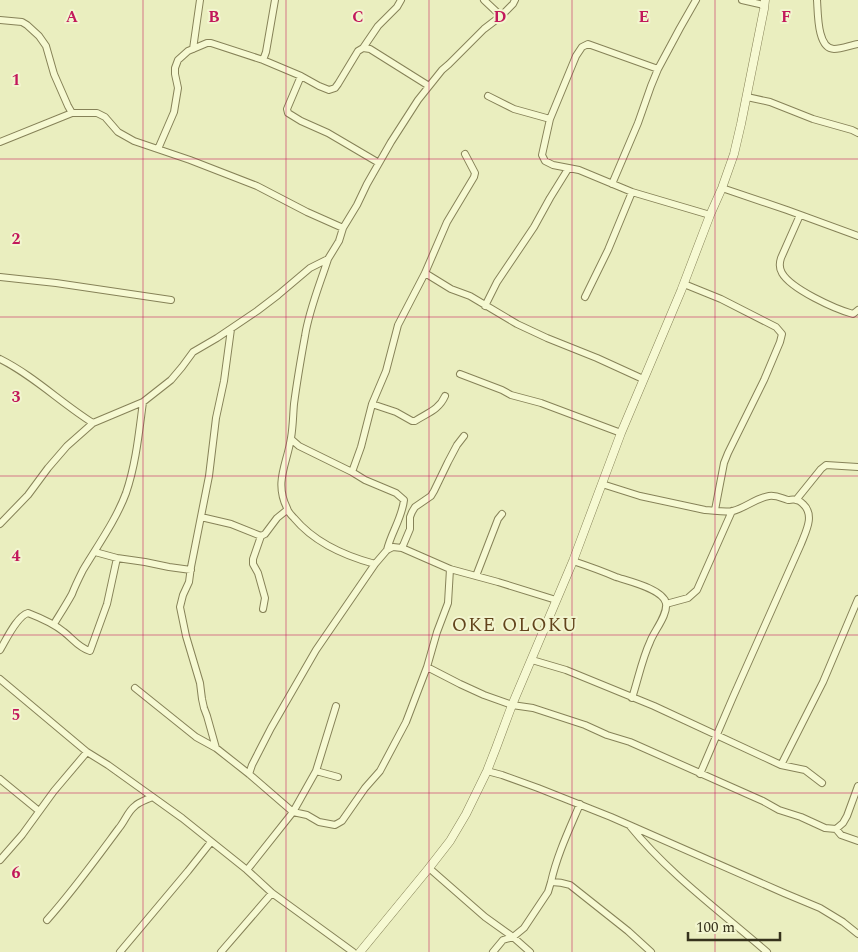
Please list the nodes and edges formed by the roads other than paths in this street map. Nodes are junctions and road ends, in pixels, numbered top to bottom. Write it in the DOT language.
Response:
graph roads {
  1 [pos="200,0"];
  2 [pos="275,0"];
  3 [pos="401,0"];
  4 [pos="484,0"];
  5 [pos="515,0"];
  6 [pos="696,0"];
  7 [pos="742,0"];
  8 [pos="817,0"];
  9 [pos="765,3"];
  10 [pos="502,16"];
  11 [pos="0,20"];
  12 [pos="858,44"];
  13 [pos="363,48"];
  14 [pos="193,49"];
  15 [pos="263,60"];
  16 [pos="658,69"];
  17 [pos="301,76"];
  18 [pos="429,86"];
  19 [pos="488,96"];
  20 [pos="747,97"];
  21 [pos="72,113"];
  22 [pos="550,119"];
  23 [pos="858,133"];
  24 [pos="0,142"];
  25 [pos="158,150"];
  26 [pos="464,154"];
  27 [pos="379,163"];
  28 [pos="568,169"];
  29 [pos="612,184"];
  30 [pos="722,188"];
  31 [pos="632,192"];
  32 [pos="710,215"];
  33 [pos="800,215"];
  34 [pos="343,228"];
  35 [pos="858,236"];
  36 [pos="328,259"];
  37 [pos="425,273"];
  38 [pos="0,277"];
  39 [pos="684,284"];
  40 [pos="585,297"];
  41 [pos="170,300"];
  42 [pos="485,306"];
  43 [pos="858,310"];
  44 [pos="231,329"];
  45 [pos="0,359"];
  46 [pos="460,374"];
  47 [pos="643,379"];
  48 [pos="446,396"];
  49 [pos="143,402"];
  50 [pos="372,404"];
  51 [pos="93,423"];
  52 [pos="621,433"];
  53 [pos="464,436"];
  54 [pos="291,439"];
  55 [pos="858,467"];
  56 [pos="352,472"];
  57 [pos="602,484"];
  58 [pos="796,500"];
  59 [pos="288,510"];
  60 [pos="715,510"];
  61 [pos="732,511"];
  62 [pos="502,514"];
  63 [pos="201,517"];
  64 [pos="0,524"];
  65 [pos="262,536"];
  66 [pos="402,548"];
  67 [pos="387,550"];
  68 [pos="95,552"];
  69 [pos="117,558"];
  70 [pos="573,561"];
  71 [pos="375,564"];
  72 [pos="191,570"];
  73 [pos="450,570"];
  74 [pos="476,576"];
  75 [pos="858,598"];
  76 [pos="556,600"];
  77 [pos="666,604"];
  78 [pos="263,609"];
  79 [pos="54,624"];
  80 [pos="0,650"];
  81 [pos="532,660"];
  82 [pos="427,667"];
  83 [pos="0,679"];
  84 [pos="135,688"];
  85 [pos="632,698"];
  86 [pos="512,705"];
  87 [pos="336,706"];
  88 [pos="716,736"];
  89 [pos="216,748"];
  90 [pos="87,752"];
  91 [pos="781,765"];
  92 [pos="316,771"];
  93 [pos="487,771"];
  94 [pos="249,774"];
  95 [pos="700,774"];
  96 [pos="338,777"];
  97 [pos="0,779"];
  98 [pos="822,782"];
  99 [pos="858,786"];
  100 [pos="857,794"];
  101 [pos="152,797"];
  102 [pos="580,804"];
  103 [pos="39,811"];
  104 [pos="293,812"];
  105 [pos="628,824"];
  106 [pos="836,828"];
  107 [pos="211,842"];
  108 [pos="858,842"];
  109 [pos="0,860"];
  110 [pos="430,868"];
  111 [pos="246,870"];
  112 [pos="551,882"];
  113 [pos="272,893"];
  114 [pos="47,920"];
  115 [pos="858,934"];
  116 [pos="513,937"];
  117 [pos="120,952"];
  118 [pos="221,952"];
  119 [pos="353,952"];
  120 [pos="360,952"];
  121 [pos="493,952"];
  122 [pos="530,952"];
  123 [pos="651,952"];
  124 [pos="767,952"];
  1 -- 14 [label="street"];
  2 -- 15 [label="street"];
  3 -- 13 [label="street"];
  4 -- 10 [label="street"];
  5 -- 10 [label="street"];
  6 -- 16 [label="street"];
  7 -- 9 [label="street"];
  8 -- 12 [label="street"];
  9 -- 20 [label="street"];
  10 -- 18 [label="street"];
  11 -- 21 [label="street"];
  13 -- 17 [label="street"];
  13 -- 18 [label="street"];
  14 -- 15 [label="street"];
  14 -- 25 [label="street"];
  15 -- 17 [label="street"];
  16 -- 22 [label="street"];
  16 -- 29 [label="street"];
  17 -- 27 [label="street"];
  18 -- 27 [label="street"];
  19 -- 22 [label="street"];
  20 -- 23 [label="street"];
  20 -- 30 [label="street"];
  21 -- 24 [label="street"];
  21 -- 25 [label="street"];
  22 -- 28 [label="street"];
  25 -- 34 [label="street"];
  26 -- 37 [label="street"];
  27 -- 34 [label="street"];
  28 -- 29 [label="street"];
  28 -- 42 [label="street"];
  29 -- 31 [label="street"];
  30 -- 32 [label="street"];
  30 -- 33 [label="street"];
  31 -- 32 [label="street"];
  31 -- 40 [label="street"];
  32 -- 39 [label="street"];
  33 -- 35 [label="street"];
  33 -- 43 [label="street"];
  34 -- 36 [label="street"];
  36 -- 44 [label="street"];
  36 -- 54 [label="street"];
  37 -- 42 [label="street"];
  37 -- 50 [label="street"];
  38 -- 41 [label="street"];
  39 -- 47 [label="street"];
  39 -- 60 [label="street"];
  42 -- 47 [label="street"];
  44 -- 49 [label="street"];
  44 -- 63 [label="street"];
  45 -- 51 [label="street"];
  46 -- 52 [label="street"];
  47 -- 52 [label="street"];
  48 -- 50 [label="street"];
  49 -- 51 [label="street"];
  49 -- 68 [label="street"];
  50 -- 56 [label="street"];
  51 -- 64 [label="street"];
  52 -- 57 [label="street"];
  53 -- 66 [label="street"];
  54 -- 56 [label="street"];
  54 -- 59 [label="street"];
  55 -- 58 [label="street"];
  56 -- 67 [label="street"];
  57 -- 60 [label="street"];
  57 -- 70 [label="street"];
  58 -- 61 [label="street"];
  58 -- 88 [label="street"];
  59 -- 65 [label="street"];
  59 -- 71 [label="street"];
  60 -- 61 [label="street"];
  61 -- 77 [label="street"];
  62 -- 74 [label="street"];
  63 -- 65 [label="street"];
  63 -- 72 [label="street"];
  65 -- 78 [label="street"];
  66 -- 67 [label="street"];
  66 -- 73 [label="street"];
  67 -- 71 [label="street"];
  68 -- 69 [label="street"];
  68 -- 79 [label="street"];
  69 -- 72 [label="street"];
  69 -- 79 [label="street"];
  70 -- 76 [label="street"];
  70 -- 77 [label="street"];
  71 -- 94 [label="street"];
  72 -- 89 [label="street"];
  73 -- 74 [label="street"];
  73 -- 82 [label="street"];
  74 -- 76 [label="street"];
  75 -- 91 [label="street"];
  76 -- 81 [label="street"];
  77 -- 85 [label="street"];
  79 -- 80 [label="street"];
  81 -- 85 [label="street"];
  81 -- 86 [label="street"];
  82 -- 86 [label="street"];
  82 -- 104 [label="street"];
  83 -- 90 [label="street"];
  84 -- 89 [label="street"];
  85 -- 88 [label="street"];
  86 -- 93 [label="street"];
  86 -- 95 [label="street"];
  87 -- 92 [label="street"];
  88 -- 91 [label="street"];
  88 -- 95 [label="street"];
  89 -- 94 [label="street"];
  90 -- 101 [label="street"];
  90 -- 103 [label="street"];
  91 -- 98 [label="street"];
  92 -- 96 [label="street"];
  92 -- 104 [label="street"];
  93 -- 102 [label="street"];
  93 -- 110 [label="street"];
  94 -- 104 [label="street"];
  95 -- 106 [label="street"];
  97 -- 103 [label="street"];
  99 -- 100 [label="street"];
  100 -- 106 [label="street"];
  101 -- 107 [label="street"];
  101 -- 114 [label="street"];
  102 -- 105 [label="street"];
  102 -- 112 [label="street"];
  103 -- 109 [label="street"];
  104 -- 111 [label="street"];
  105 -- 115 [label="street"];
  105 -- 124 [label="street"];
  106 -- 108 [label="street"];
  107 -- 111 [label="street"];
  107 -- 117 [label="street"];
  110 -- 116 [label="street"];
  110 -- 120 [label="street"];
  111 -- 113 [label="street"];
  112 -- 116 [label="street"];
  112 -- 123 [label="street"];
  113 -- 118 [label="street"];
  113 -- 119 [label="street"];
  116 -- 121 [label="street"];
  116 -- 122 [label="street"];
}
